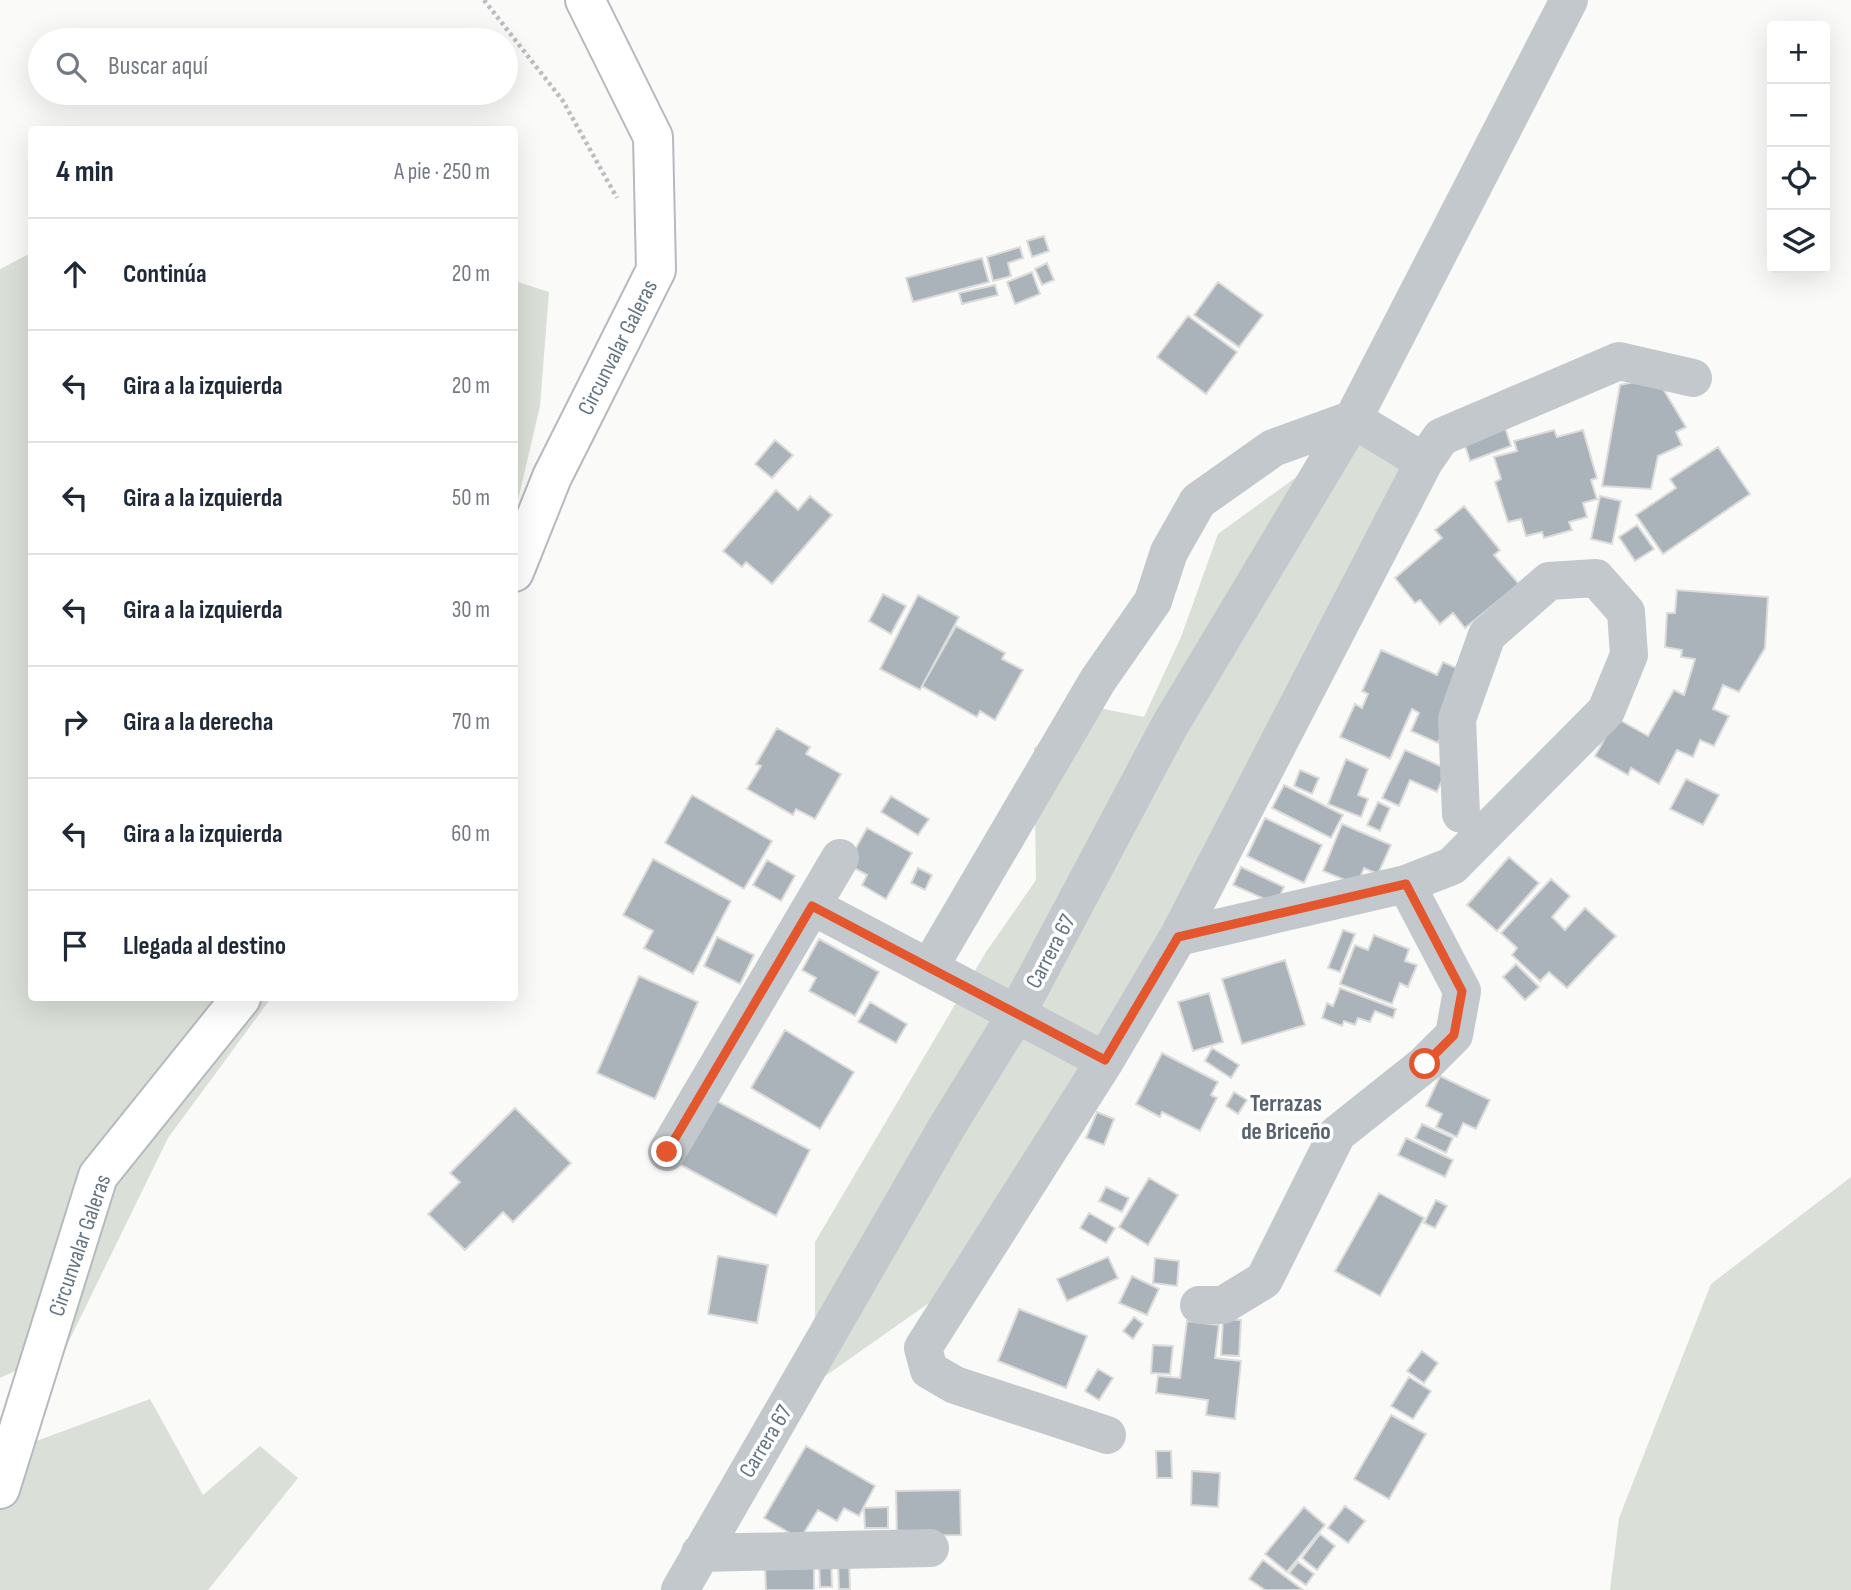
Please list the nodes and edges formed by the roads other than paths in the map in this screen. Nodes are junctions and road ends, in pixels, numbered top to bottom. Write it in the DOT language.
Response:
graph roads {
  1 [pos="585,0"];
  2 [pos="1569,0"];
  3 [pos="1693,378"];
  4 [pos="1353,419"];
  5 [pos="1424,462"];
  6 [pos="518,562"];
  7 [pos="1461,814"];
  8 [pos="840,858"];
  9 [pos="1406,884"];
  10 [pos="812,906"];
  11 [pos="1178,937"];
  12 [pos="929,968"];
  13 [pos="239,1001"];
  14 [pos="1017,1013"];
  15 [pos="1105,1060"];
  16 [pos="667,1152"];
  17 [pos="1199,1305"];
  18 [pos="1107,1436"];
  19 [pos="0,1489"];
  20 [pos="930,1548"];
  21 [pos="700,1553"];
  22 [pos="680,1590"];
  1 -- 6 [label="main road, Circunvalar Galeras"];
  2 -- 4 [label="street, Carrera 67"];
  3 -- 5 [label="street"];
  4 -- 5 [label="street"];
  4 -- 12 [label="street"];
  4 -- 14 [label="street, Carrera 67"];
  5 -- 11 [label="street"];
  7 -- 9 [label="street"];
  8 -- 10 [label="street"];
  9 -- 11 [label="street"];
  9 -- 17 [label="street"];
  10 -- 12 [label="street"];
  10 -- 16 [label="street"];
  11 -- 15 [label="street"];
  12 -- 14 [label="street"];
  13 -- 19 [label="main road, Circunvalar Galeras"];
  14 -- 15 [label="street"];
  14 -- 21 [label="street, Carrera 67"];
  15 -- 18 [label="street"];
  20 -- 21 [label="street"];
  21 -- 22 [label="street, Carrera 67"];
}
